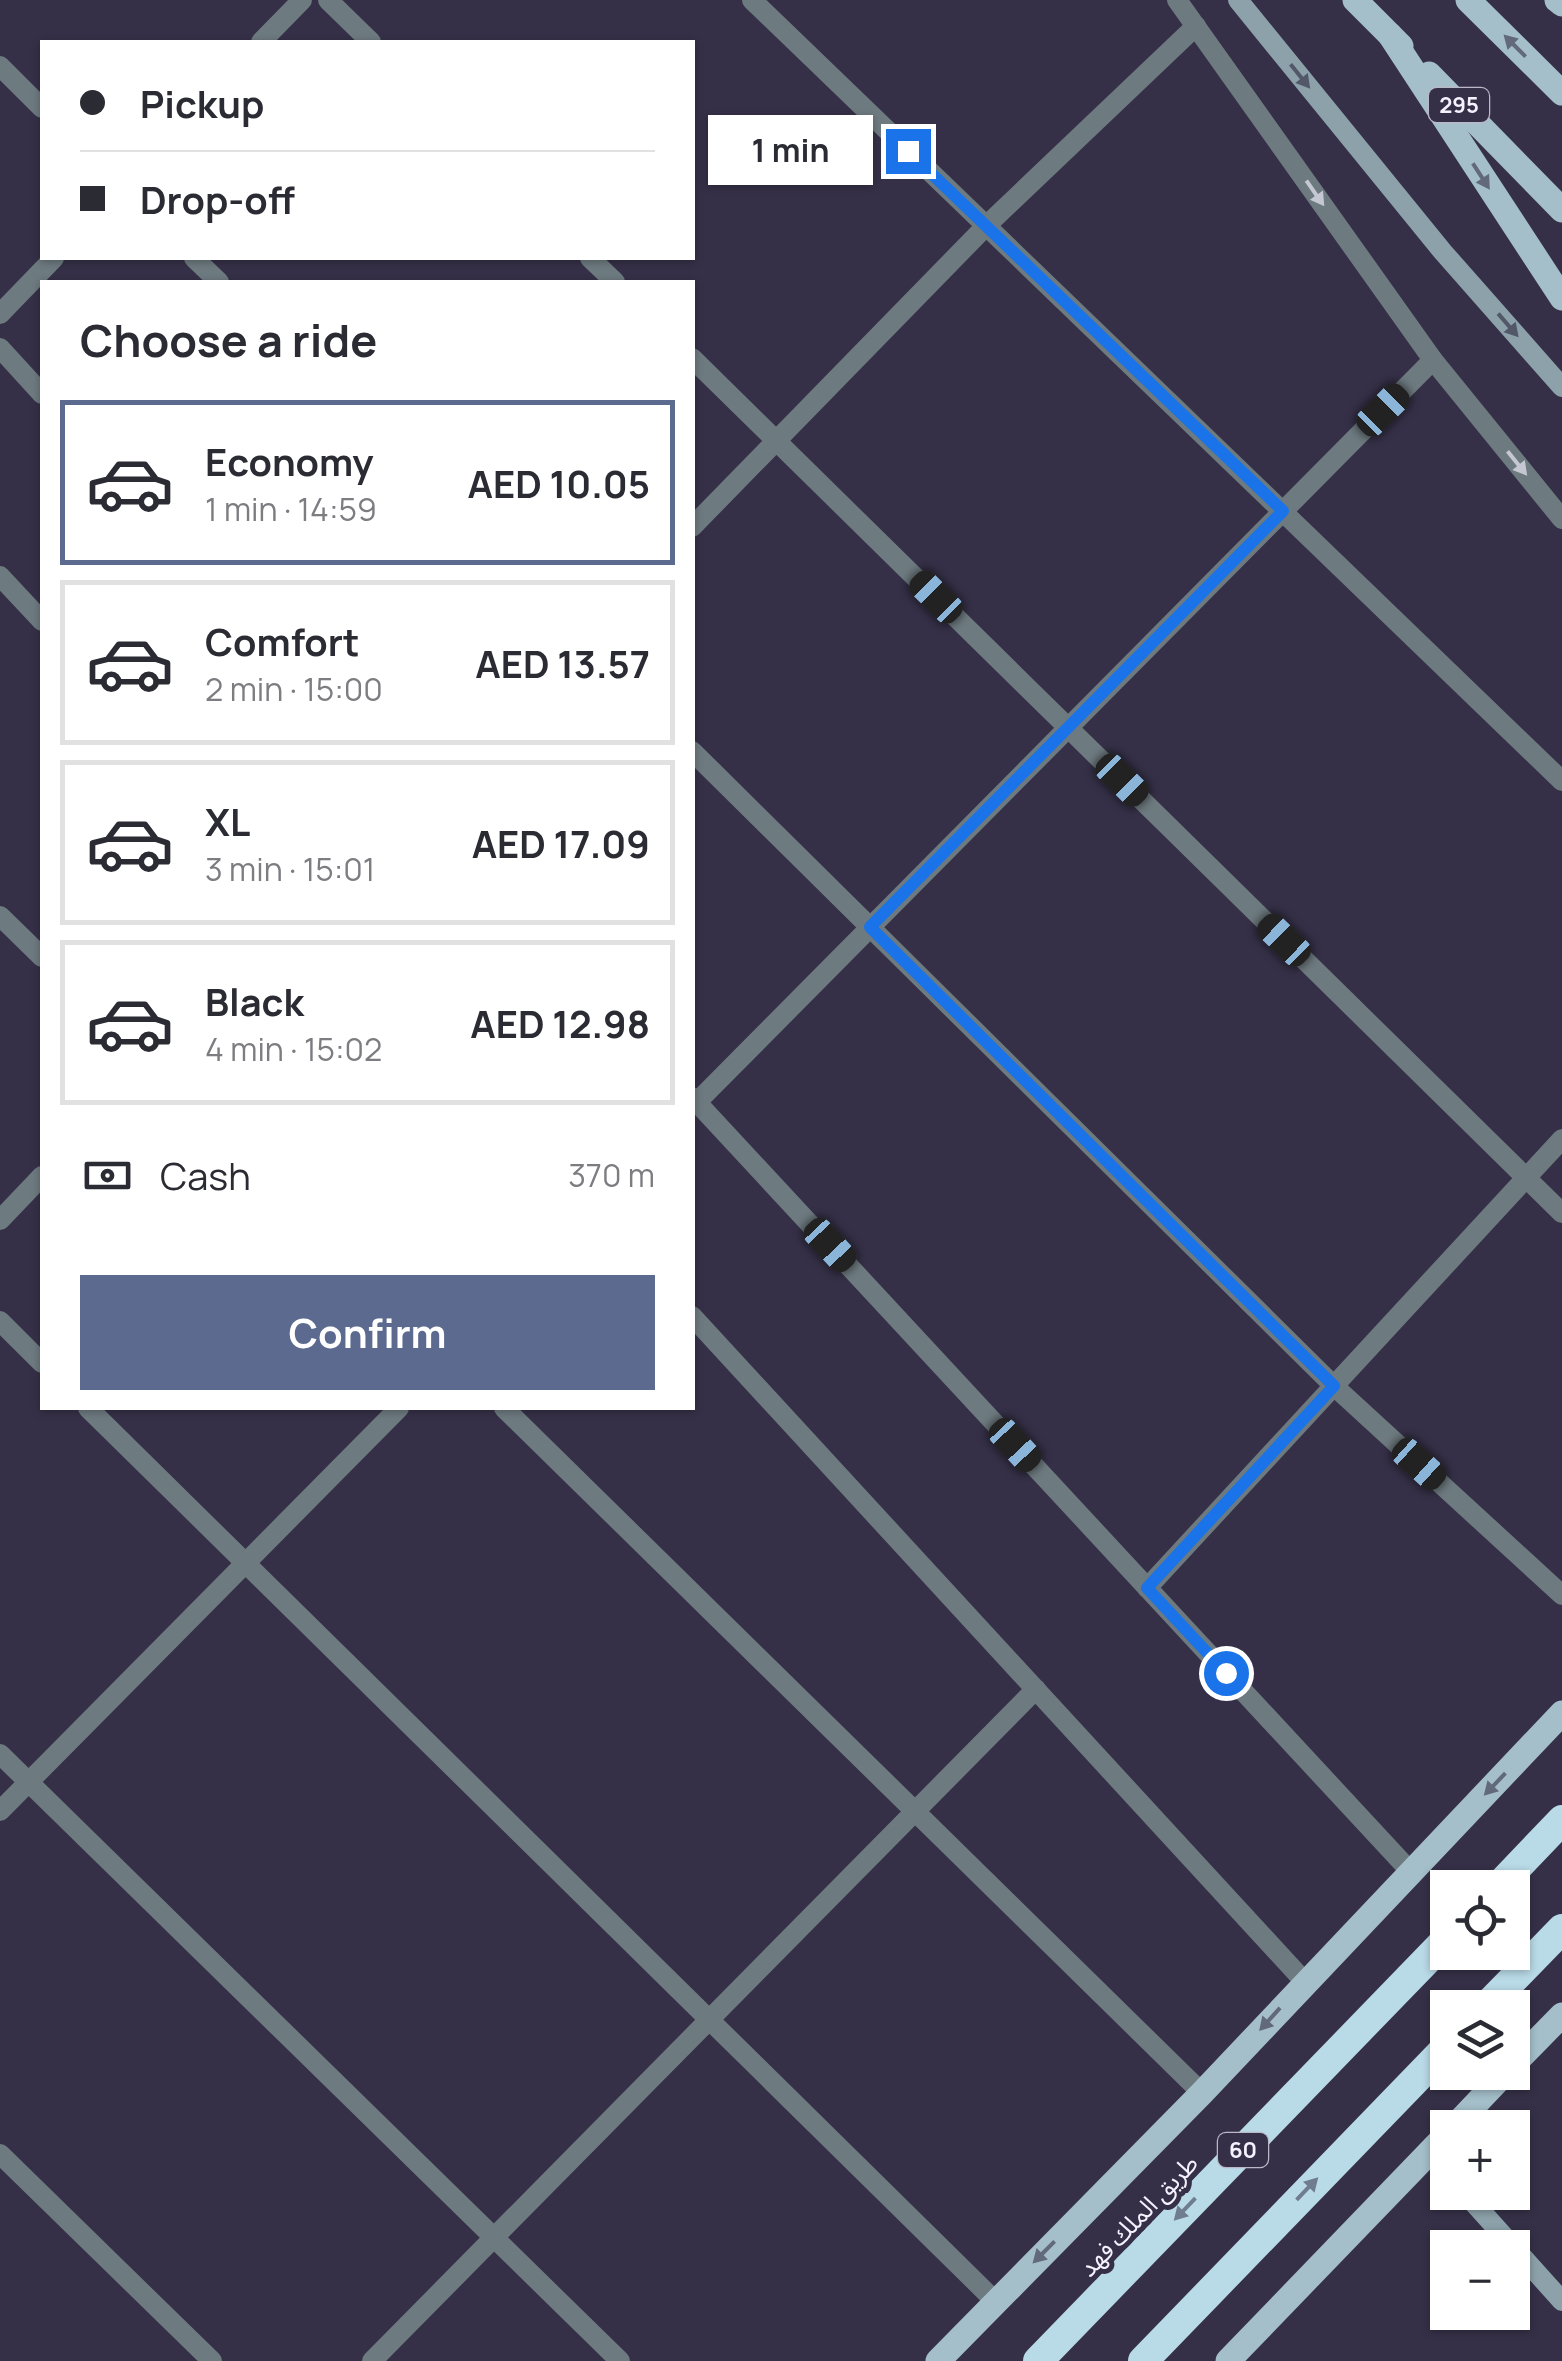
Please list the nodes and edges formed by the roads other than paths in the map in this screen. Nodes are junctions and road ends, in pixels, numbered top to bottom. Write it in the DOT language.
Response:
graph roads {
  1 [pos="302,0"];
  2 [pos="328,0"];
  3 [pos="752,0"];
  4 [pos="1176,0"];
  5 [pos="1238,0"];
  6 [pos="1355,0"];
  7 [pos="1468,0"];
  8 [pos="1196,26"];
  9 [pos="1390,35"];
  10 [pos="263,40"];
  11 [pos="369,40"];
  12 [pos="0,66"];
  13 [pos="1562,93"];
  14 [pos="40,106"];
  15 [pos="1562,210"];
  16 [pos="986,226"];
  17 [pos="52,260"];
  18 [pos="196,260"];
  19 [pos="592,260"];
  20 [pos="217,280"];
  21 [pos="614,280"];
  22 [pos="1562,298"];
  23 [pos="0,314"];
  24 [pos="0,348"];
  25 [pos="1433,360"];
  26 [pos="695,361"];
  27 [pos="1562,387"];
  28 [pos="40,392"];
  29 [pos="776,441"];
  30 [pos="1283,511"];
  31 [pos="1562,519"];
  32 [pos="695,524"];
  33 [pos="0,576"];
  34 [pos="40,618"];
  35 [pos="1068,728"];
  36 [pos="695,754"];
  37 [pos="1562,781"];
  38 [pos="0,916"];
  39 [pos="870,927"];
  40 [pos="40,955"];
  41 [pos="695,1100"];
  42 [pos="1562,1140"];
  43 [pos="40,1178"];
  44 [pos="1526,1178"];
  45 [pos="1562,1213"];
  46 [pos="0,1220"];
  47 [pos="695,1319"];
  48 [pos="0,1321"];
  49 [pos="40,1361"];
  50 [pos="1334,1386"];
  51 [pos="90,1410"];
  52 [pos="397,1410"];
  53 [pos="506,1410"];
  54 [pos="245,1563"];
  55 [pos="1147,1588"];
  56 [pos="1562,1595"];
  57 [pos="1036,1690"];
  58 [pos="1562,1714"];
  59 [pos="0,1754"];
  60 [pos="29,1782"];
  61 [pos="0,1811"];
  62 [pos="916,1811"];
  63 [pos="1562,1820"];
  64 [pos="1514,1870"];
  65 [pos="1411,1872"];
  66 [pos="1562,1928"];
  67 [pos="1430,1957"];
  68 [pos="1304,1981"];
  69 [pos="1502,1990"];
  70 [pos="708,2020"];
  71 [pos="1557,2030"];
  72 [pos="1530,2052"];
  73 [pos="1430,2065"];
  74 [pos="1489,2090"];
  75 [pos="1202,2093"];
  76 [pos="1469,2110"];
  77 [pos="1428,2153"];
  78 [pos="0,2154"];
  79 [pos="1480,2210"];
  80 [pos="494,2238"];
  81 [pos="1562,2301"];
  82 [pos="995,2302"];
  83 [pos="212,2361"];
  84 [pos="372,2361"];
  85 [pos="620,2361"];
  86 [pos="938,2361"];
  87 [pos="1038,2361"];
  88 [pos="1143,2361"];
  89 [pos="1228,2361"];
  1 -- 10 [label="street"];
  2 -- 11 [label="street"];
  3 -- 16 [label="street"];
  4 -- 8 [label="street"];
  5 -- 27 [label="main road, one-way"];
  6 -- 9 [label="main road, 295"];
  13 -- 7 [label="main road, one-way"];
  8 -- 16 [label="street"];
  8 -- 25 [label="street, one-way"];
  9 -- 15 [label="main road, 295"];
  9 -- 22 [label="main road, one-way"];
  12 -- 14 [label="street"];
  16 -- 29 [label="street"];
  16 -- 30 [label="street"];
  17 -- 23 [label="street"];
  18 -- 20 [label="street"];
  19 -- 21 [label="street"];
  24 -- 28 [label="street"];
  25 -- 30 [label="street"];
  25 -- 31 [label="street, one-way"];
  26 -- 29 [label="street"];
  29 -- 32 [label="street"];
  29 -- 35 [label="street"];
  30 -- 35 [label="street"];
  30 -- 37 [label="street"];
  33 -- 34 [label="street"];
  35 -- 39 [label="street"];
  35 -- 44 [label="street"];
  36 -- 39 [label="street"];
  38 -- 40 [label="street"];
  39 -- 41 [label="street"];
  39 -- 50 [label="street"];
  41 -- 55 [label="street"];
  42 -- 44 [label="street"];
  43 -- 46 [label="street"];
  44 -- 45 [label="street"];
  44 -- 50 [label="street"];
  47 -- 57 [label="street"];
  48 -- 49 [label="street"];
  50 -- 55 [label="street"];
  50 -- 56 [label="street"];
  51 -- 54 [label="street"];
  52 -- 54 [label="street"];
  53 -- 62 [label="street"];
  54 -- 60 [label="street"];
  54 -- 70 [label="street"];
  55 -- 65 [label="street"];
  57 -- 62 [label="street"];
  57 -- 68 [label="street"];
  58 -- 65 [label="main road, one-way"];
  59 -- 60 [label="street"];
  60 -- 61 [label="street"];
  60 -- 80 [label="street"];
  62 -- 70 [label="street"];
  62 -- 75 [label="street"];
  63 -- 64 [label="highway"];
  65 -- 68 [label="main road"];
  66 -- 69 [label="highway"];
  67 -- 87 [label="highway, طريق الملك فهد / 60, one-way"];
  68 -- 75 [label="main road, one-way"];
  70 -- 80 [label="street"];
  70 -- 82 [label="street"];
  71 -- 72 [label="main road"];
  88 -- 73 [label="highway, one-way"];
  74 -- 76 [label="main road"];
  75 -- 82 [label="main road, one-way"];
  77 -- 89 [label="main road"];
  78 -- 83 [label="street"];
  79 -- 81 [label="main road"];
  80 -- 84 [label="street"];
  80 -- 85 [label="street"];
  82 -- 86 [label="main road"];
}
